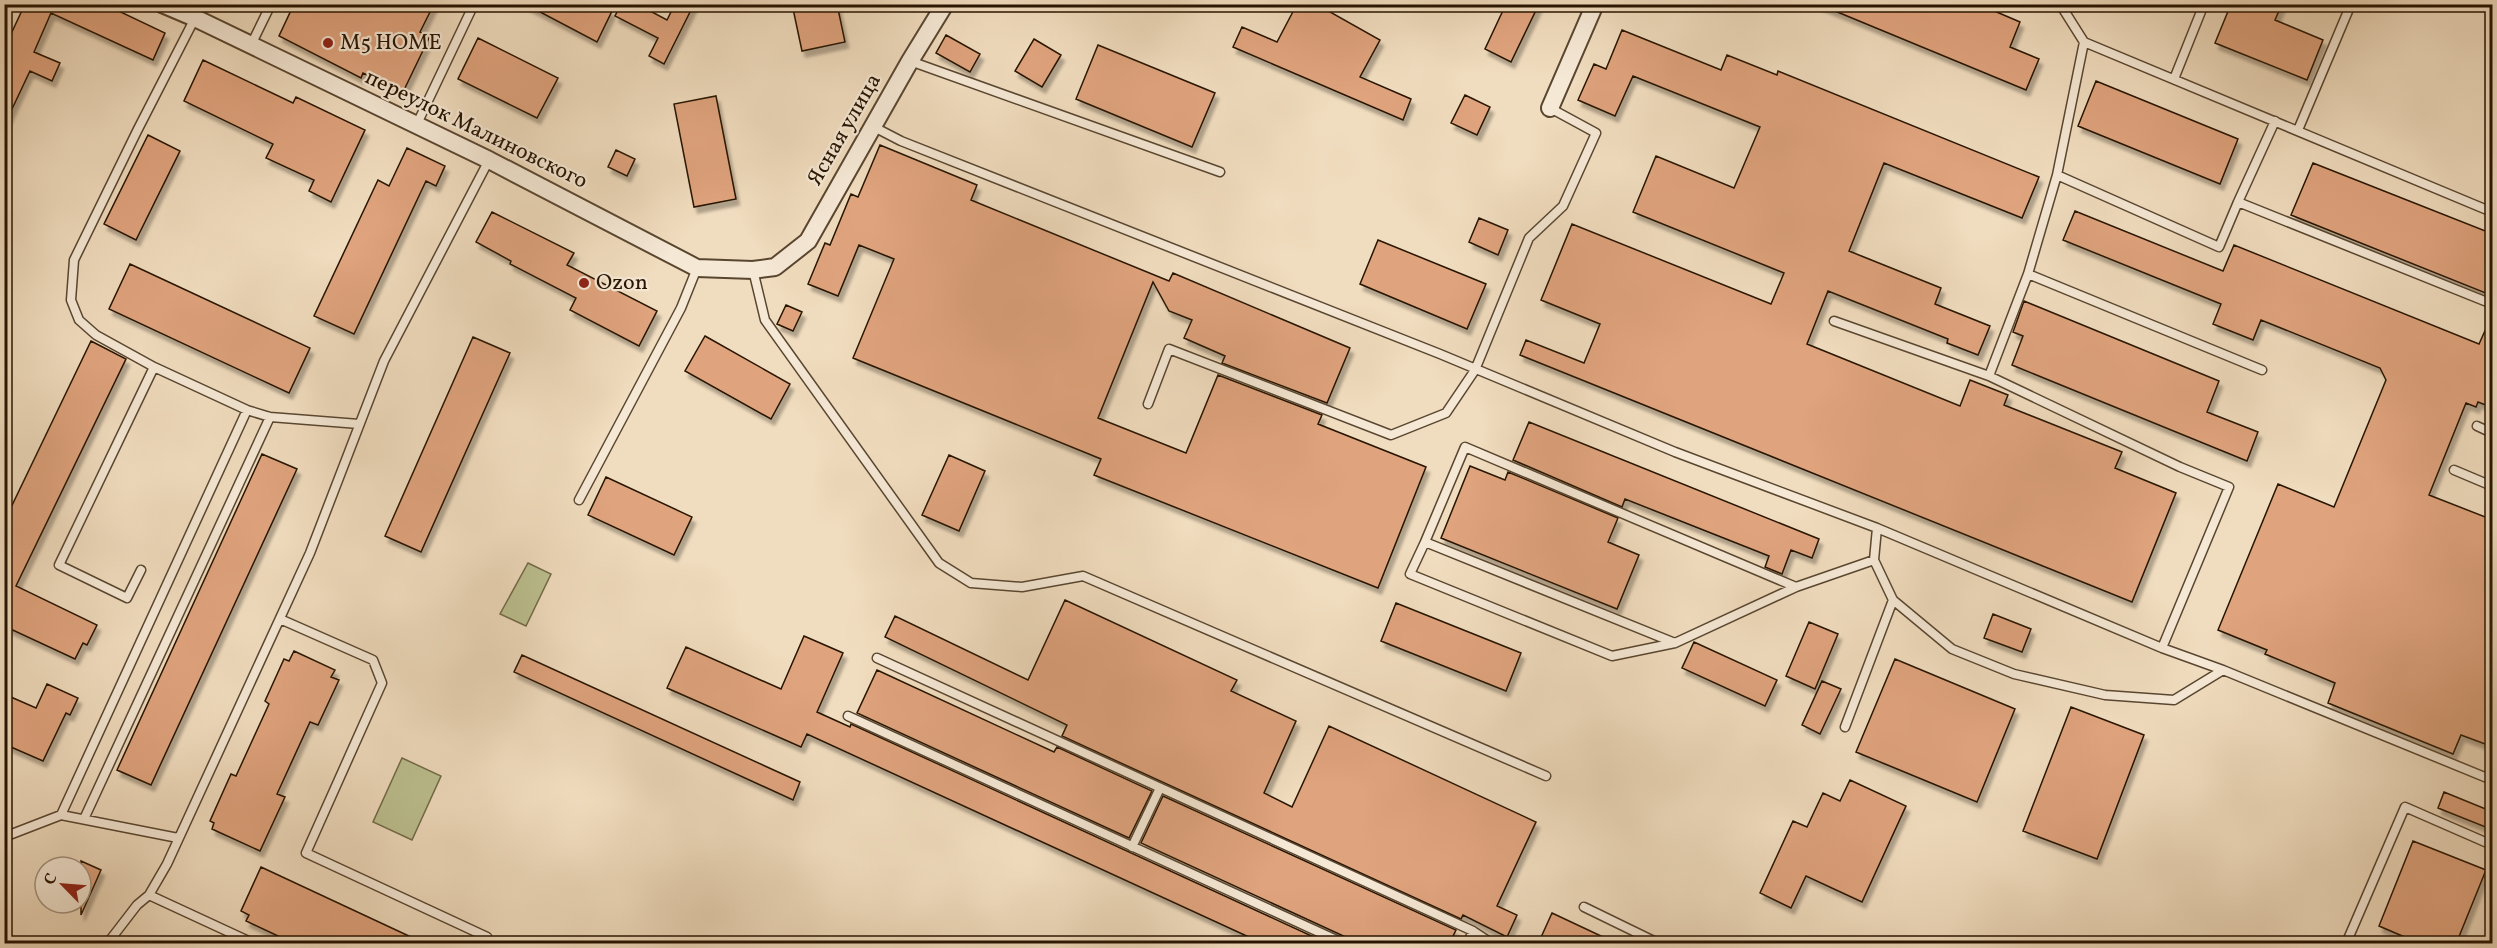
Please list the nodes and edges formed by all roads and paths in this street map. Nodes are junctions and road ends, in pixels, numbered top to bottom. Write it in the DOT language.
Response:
graph roads {
  1 [pos="162,4"];
  2 [pos="271,4"];
  3 [pos="474,4"];
  4 [pos="945,4"];
  5 [pos="1595,4"];
  6 [pos="2060,4"];
  7 [pos="2204,4"];
  8 [pos="2350,4"];
  9 [pos="195,18"];
  10 [pos="2084,42"];
  11 [pos="251,45"];
  12 [pos="910,61"];
  13 [pos="2174,79"];
  14 [pos="1550,108"];
  15 [pos="2275,121"];
  16 [pos="416,126"];
  17 [pos="874,127"];
  18 [pos="2298,130"];
  19 [pos="489,160"];
  20 [pos="1220,172"];
  21 [pos="2057,175"];
  22 [pos="2238,202"];
  23 [pos="2493,212"];
  24 [pos="775,267"];
  25 [pos="697,268"];
  26 [pos="753,270"];
  27 [pos="2028,274"];
  28 [pos="2493,304"];
  29 [pos="1834,321"];
  30 [pos="154,367"];
  31 [pos="1475,370"];
  32 [pos="2262,370"];
  33 [pos="1989,376"];
  34 [pos="1148,405"];
  35 [pos="247,410"];
  36 [pos="270,417"];
  37 [pos="359,424"];
  38 [pos="2477,426"];
  39 [pos="2493,433"];
  40 [pos="2454,470"];
  41 [pos="2493,486"];
  42 [pos="579,501"];
  43 [pos="1877,528"];
  44 [pos="1425,542"];
  45 [pos="1874,560"];
  46 [pos="141,570"];
  47 [pos="1796,587"];
  48 [pos="1893,600"];
  49 [pos="280,619"];
  50 [pos="1676,643"];
  51 [pos="2162,648"];
  52 [pos="877,658"];
  53 [pos="2223,670"];
  54 [pos="848,716"];
  55 [pos="1845,727"];
  56 [pos="1546,776"];
  57 [pos="2493,780"];
  58 [pos="1160,788"];
  59 [pos="61,815"];
  60 [pos="84,819"];
  61 [pos="4,837"];
  62 [pos="178,838"];
  63 [pos="2493,845"];
  64 [pos="1132,847"];
  65 [pos="149,895"];
  66 [pos="1584,907"];
  67 [pos="1473,931"];
  68 [pos="107,944"];
  69 [pos="255,944"];
  70 [pos="484,944"];
  71 [pos="1345,944"];
  72 [pos="1467,944"];
  73 [pos="1493,944"];
  74 [pos="1659,944"];
  75 [pos="2357,944"];
  1 -- 9 [label="street, переулок Малиновского"];
  2 -- 11 [label="lane"];
  3 -- 16 [label="lane"];
  4 -- 12 [label="street, Ясная улица"];
  5 -- 14 [label="street"];
  6 -- 10 [label="lane"];
  7 -- 13 [label="lane"];
  8 -- 18 [label="lane"];
  9 -- 11 [label="street, переулок Малиновского"];
  9 -- 30 [label="lane"];
  10 -- 13 [label="lane"];
  10 -- 21 [label="lane"];
  11 -- 16 [label="street, переулок Малиновского"];
  12 -- 17 [label="street, Ясная улица"];
  12 -- 20 [label="lane"];
  13 -- 15 [label="lane"];
  14 -- 31 [label="lane"];
  15 -- 18 [label="lane"];
  15 -- 22 [label="lane"];
  16 -- 19 [label="street, переулок Малиновского"];
  17 -- 24 [label="street, Ясная улица"];
  17 -- 31 [label="lane"];
  18 -- 23 [label="lane"];
  19 -- 25 [label="street, переулок Малиновского"];
  19 -- 37 [label="lane"];
  21 -- 22 [label="lane"];
  21 -- 27 [label="lane"];
  22 -- 28 [label="lane"];
  24 -- 26 [label="street, переулок Малиновского"];
  25 -- 26 [label="street, переулок Малиновского"];
  25 -- 42 [label="lane"];
  26 -- 56 [label="lane"];
  27 -- 32 [label="lane"];
  27 -- 33 [label="lane"];
  29 -- 33 [label="lane"];
  30 -- 35 [label="lane"];
  30 -- 46 [label="lane"];
  31 -- 34 [label="lane"];
  31 -- 43 [label="lane"];
  33 -- 51 [label="lane"];
  35 -- 36 [label="lane"];
  35 -- 59 [label="lane"];
  36 -- 37 [label="lane"];
  36 -- 60 [label="lane"];
  37 -- 49 [label="lane"];
  38 -- 39 [label="lane"];
  40 -- 41 [label="lane"];
  43 -- 45 [label="lane"];
  43 -- 51 [label="lane"];
  44 -- 47 [label="lane"];
  44 -- 50 [label="lane"];
  44 -- 50 [label="lane"];
  45 -- 47 [label="lane"];
  45 -- 48 [label="lane"];
  47 -- 50 [label="lane"];
  48 -- 53 [label="lane"];
  48 -- 55 [label="lane"];
  49 -- 62 [label="lane"];
  49 -- 70 [label="lane"];
  51 -- 53 [label="lane"];
  52 -- 58 [label="lane"];
  53 -- 57 [label="lane"];
  54 -- 64 [label="lane"];
  58 -- 64 [label="lane"];
  58 -- 67 [label="lane"];
  59 -- 60 [label="lane"];
  59 -- 61 [label="lane"];
  60 -- 62 [label="lane"];
  62 -- 65 [label="lane"];
  63 -- 75 [label="lane"];
  64 -- 71 [label="lane"];
  65 -- 68 [label="lane"];
  65 -- 69 [label="lane"];
  66 -- 74 [label="lane"];
  67 -- 72 [label="lane"];
  67 -- 73 [label="lane"];
}
